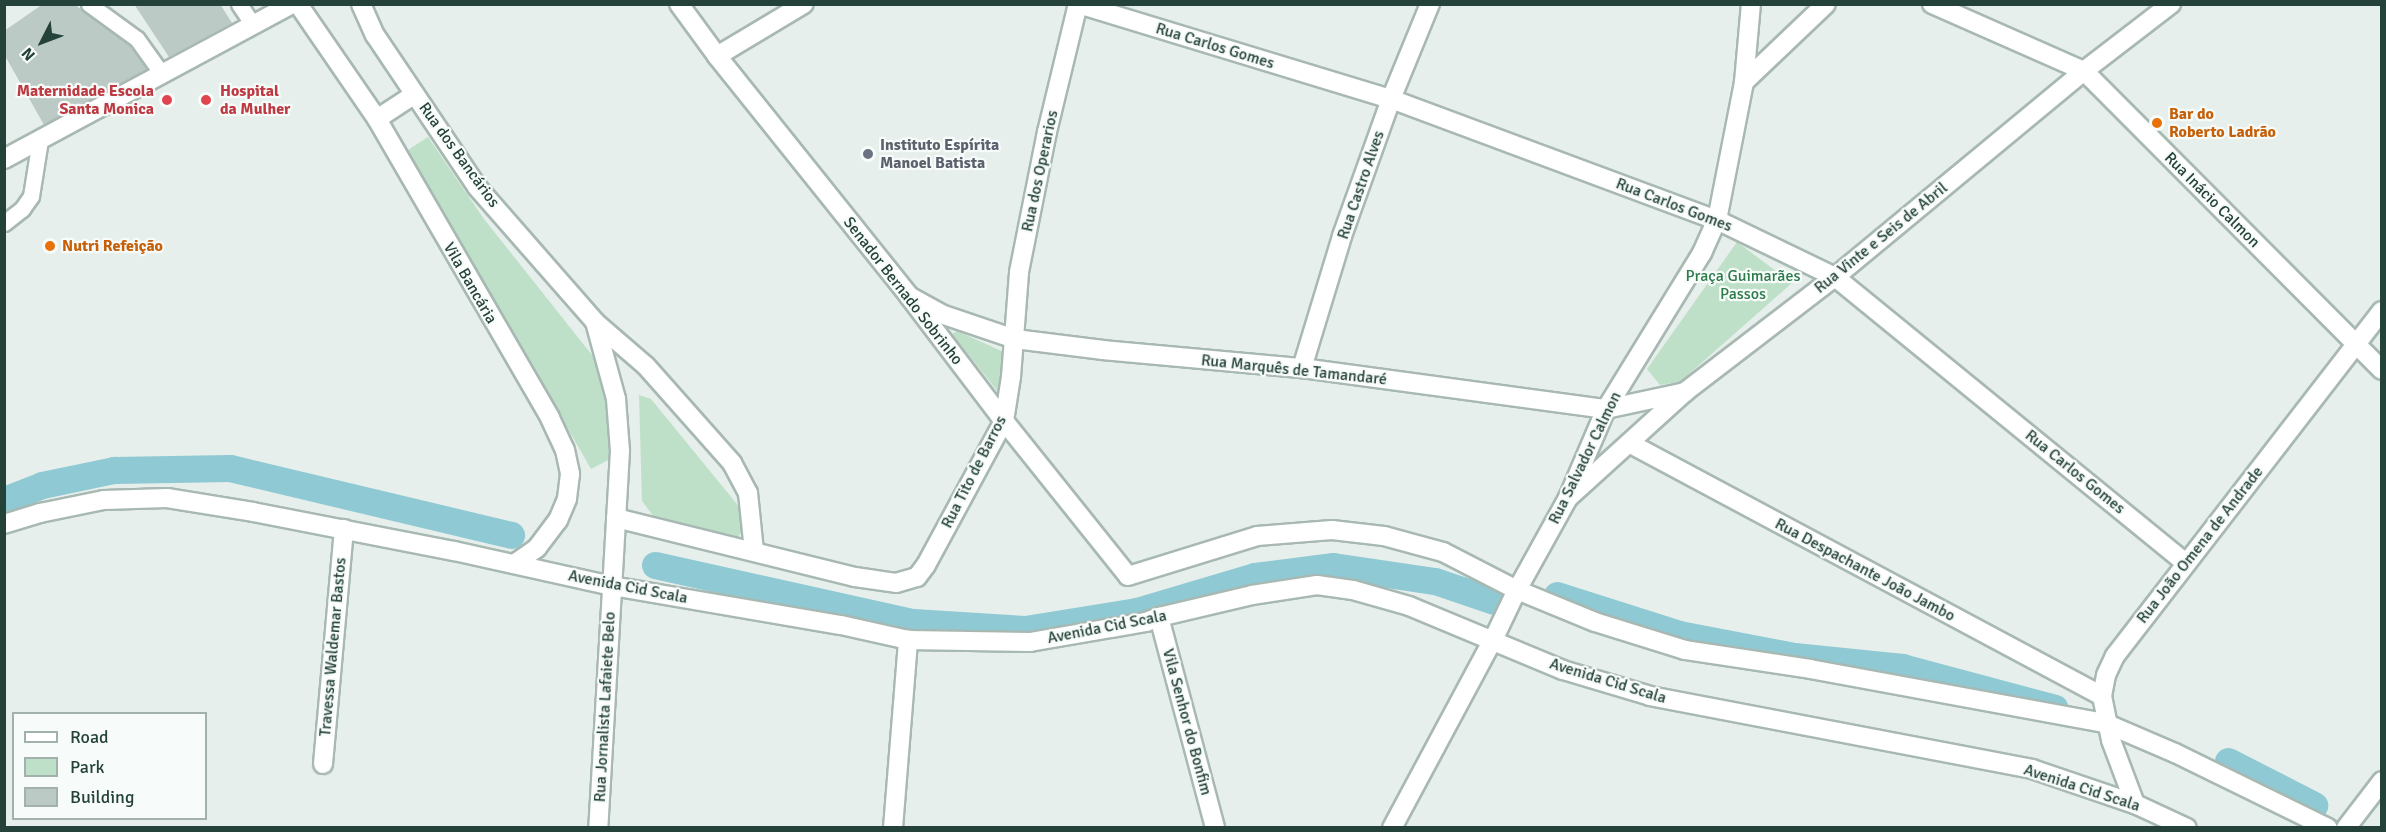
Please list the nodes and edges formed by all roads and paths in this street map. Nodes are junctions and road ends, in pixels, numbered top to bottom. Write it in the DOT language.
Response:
graph roads {
  1 [pos="89,4"];
  2 [pos="239,4"];
  3 [pos="292,4"];
  4 [pos="298,4"];
  5 [pos="361,4"];
  6 [pos="680,4"];
  7 [pos="804,4"];
  8 [pos="1078,4"];
  9 [pos="1430,4"];
  10 [pos="1751,4"];
  11 [pos="1826,4"];
  12 [pos="1932,4"];
  13 [pos="2171,4"];
  14 [pos="253,25"];
  15 [pos="717,56"];
  16 [pos="2084,71"];
  17 [pos="162,74"];
  18 [pos="1744,82"];
  19 [pos="415,94"];
  20 [pos="1390,99"];
  21 [pos="377,119"];
  22 [pos="40,140"];
  23 [pos="6,158"];
  24 [pos="1717,220"];
  25 [pos="4,223"];
  26 [pos="1835,277"];
  27 [pos="909,296"];
  28 [pos="2382,311"];
  29 [pos="595,322"];
  30 [pos="1015,339"];
  31 [pos="2356,345"];
  32 [pos="1302,368"];
  33 [pos="2382,370"];
  34 [pos="1685,392"];
  35 [pos="1606,409"];
  36 [pos="1004,421"];
  37 [pos="1629,443"];
  38 [pos="1568,498"];
  39 [pos="616,518"];
  40 [pos="4,524"];
  41 [pos="344,529"];
  42 [pos="754,551"];
  43 [pos="2186,562"];
  44 [pos="514,564"];
  45 [pos="612,586"];
  46 [pos="1517,590"];
  47 [pos="1159,617"];
  48 [pos="1494,639"];
  49 [pos="908,640"];
  50 [pos="2102,696"];
  51 [pos="2106,723"];
  52 [pos="323,764"];
  53 [pos="2382,781"];
  54 [pos="2135,804"];
  55 [pos="598,828"];
  56 [pos="893,828"];
  57 [pos="1215,828"];
  58 [pos="1392,828"];
  59 [pos="2187,828"];
  60 [pos="2328,828"];
  61 [pos="2346,828"];
  1 -- 17 [label="lane"];
  2 -- 14 [label="lane"];
  3 -- 14 [label="street"];
  4 -- 21 [label="street, Vila Bancária"];
  5 -- 19 [label="street, Rua dos Bancários"];
  6 -- 15 [label="street, Senador Bernado Sobrinho"];
  7 -- 15 [label="street"];
  8 -- 20 [label="street, Rua Carlos Gomes"];
  8 -- 30 [label="street, Rua dos Operarios"];
  9 -- 20 [label="street, Rua Castro Alves"];
  10 -- 18 [label="street, Rua Salvador Calmon"];
  11 -- 18 [label="street"];
  12 -- 16 [label="street, Rua Inácio Calmon"];
  13 -- 16 [label="street, Rua Vinte e Seis de Abril"];
  14 -- 17 [label="street"];
  15 -- 27 [label="street, Senador Bernado Sobrinho"];
  16 -- 26 [label="street, Rua Vinte e Seis de Abril"];
  16 -- 31 [label="street, Rua Inácio Calmon"];
  17 -- 22 [label="street"];
  18 -- 24 [label="street, Rua Salvador Calmon"];
  19 -- 21 [label="street"];
  19 -- 29 [label="street, Rua dos Bancários"];
  20 -- 24 [label="street, Rua Carlos Gomes"];
  20 -- 32 [label="street, Rua Castro Alves"];
  21 -- 44 [label="street, Vila Bancária"];
  22 -- 23 [label="street"];
  22 -- 25 [label="lane"];
  24 -- 26 [label="street, Rua Carlos Gomes"];
  24 -- 35 [label="street, Rua Salvador Calmon"];
  26 -- 34 [label="street, Rua Vinte e Seis de Abril"];
  26 -- 43 [label="street, Rua Carlos Gomes"];
  27 -- 30 [label="street, Rua Marquês de Tamandaré"];
  27 -- 36 [label="street, Senador Bernado Sobrinho"];
  28 -- 31 [label="street, Rua João Omena de Andrade"];
  29 -- 39 [label="street, Rua dos Bancários"];
  29 -- 42 [label="street, Rua dos Bancários"];
  30 -- 32 [label="street, Rua Marquês de Tamandaré"];
  30 -- 36 [label="street, Rua Tito de Barros"];
  31 -- 33 [label="street, Rua Inácio Calmon"];
  31 -- 43 [label="street, Rua João Omena de Andrade"];
  32 -- 35 [label="street, Rua Marquês de Tamandaré"];
  34 -- 35 [label="street, Rua Marquês de Tamandaré"];
  34 -- 37 [label="street, Rua Vinte e Seis de Abril"];
  35 -- 38 [label="street, Rua Salvador Calmon"];
  36 -- 42 [label="street, Rua Tito de Barros"];
  36 -- 46 [label="street, Senador Bernado Sobrinho"];
  37 -- 38 [label="street, Rua Vinte e Seis de Abril"];
  37 -- 50 [label="street, Rua Despachante João Jambo"];
  38 -- 46 [label="street, Rua Salvador Calmon"];
  39 -- 42 [label="street"];
  39 -- 45 [label="street, Rua dos Bancários"];
  40 -- 41 [label="street, Avenida Cid Scala"];
  41 -- 44 [label="street, Avenida Cid Scala"];
  41 -- 52 [label="street, Travessa Waldemar Bastos"];
  43 -- 50 [label="street, Rua João Omena de Andrade"];
  44 -- 45 [label="street, Avenida Cid Scala"];
  45 -- 49 [label="street, Avenida Cid Scala"];
  45 -- 55 [label="street, Rua Jornalista Lafaiete Belo"];
  46 -- 48 [label="street, Rua Salvador Calmon"];
  46 -- 51 [label="street"];
  47 -- 48 [label="street, Avenida Cid Scala"];
  47 -- 49 [label="street, Avenida Cid Scala"];
  47 -- 57 [label="street, Vila Senhor do Bonfim"];
  48 -- 54 [label="street, Avenida Cid Scala"];
  48 -- 58 [label="street, Rua Salvador Calmon"];
  49 -- 56 [label="street"];
  50 -- 51 [label="street, Rua João Omena de Andrade"];
  51 -- 54 [label="street, Rua João Omena de Andrade"];
  51 -- 60 [label="street"];
  53 -- 61 [label="street"];
  54 -- 59 [label="street, Avenida Cid Scala"];
}
